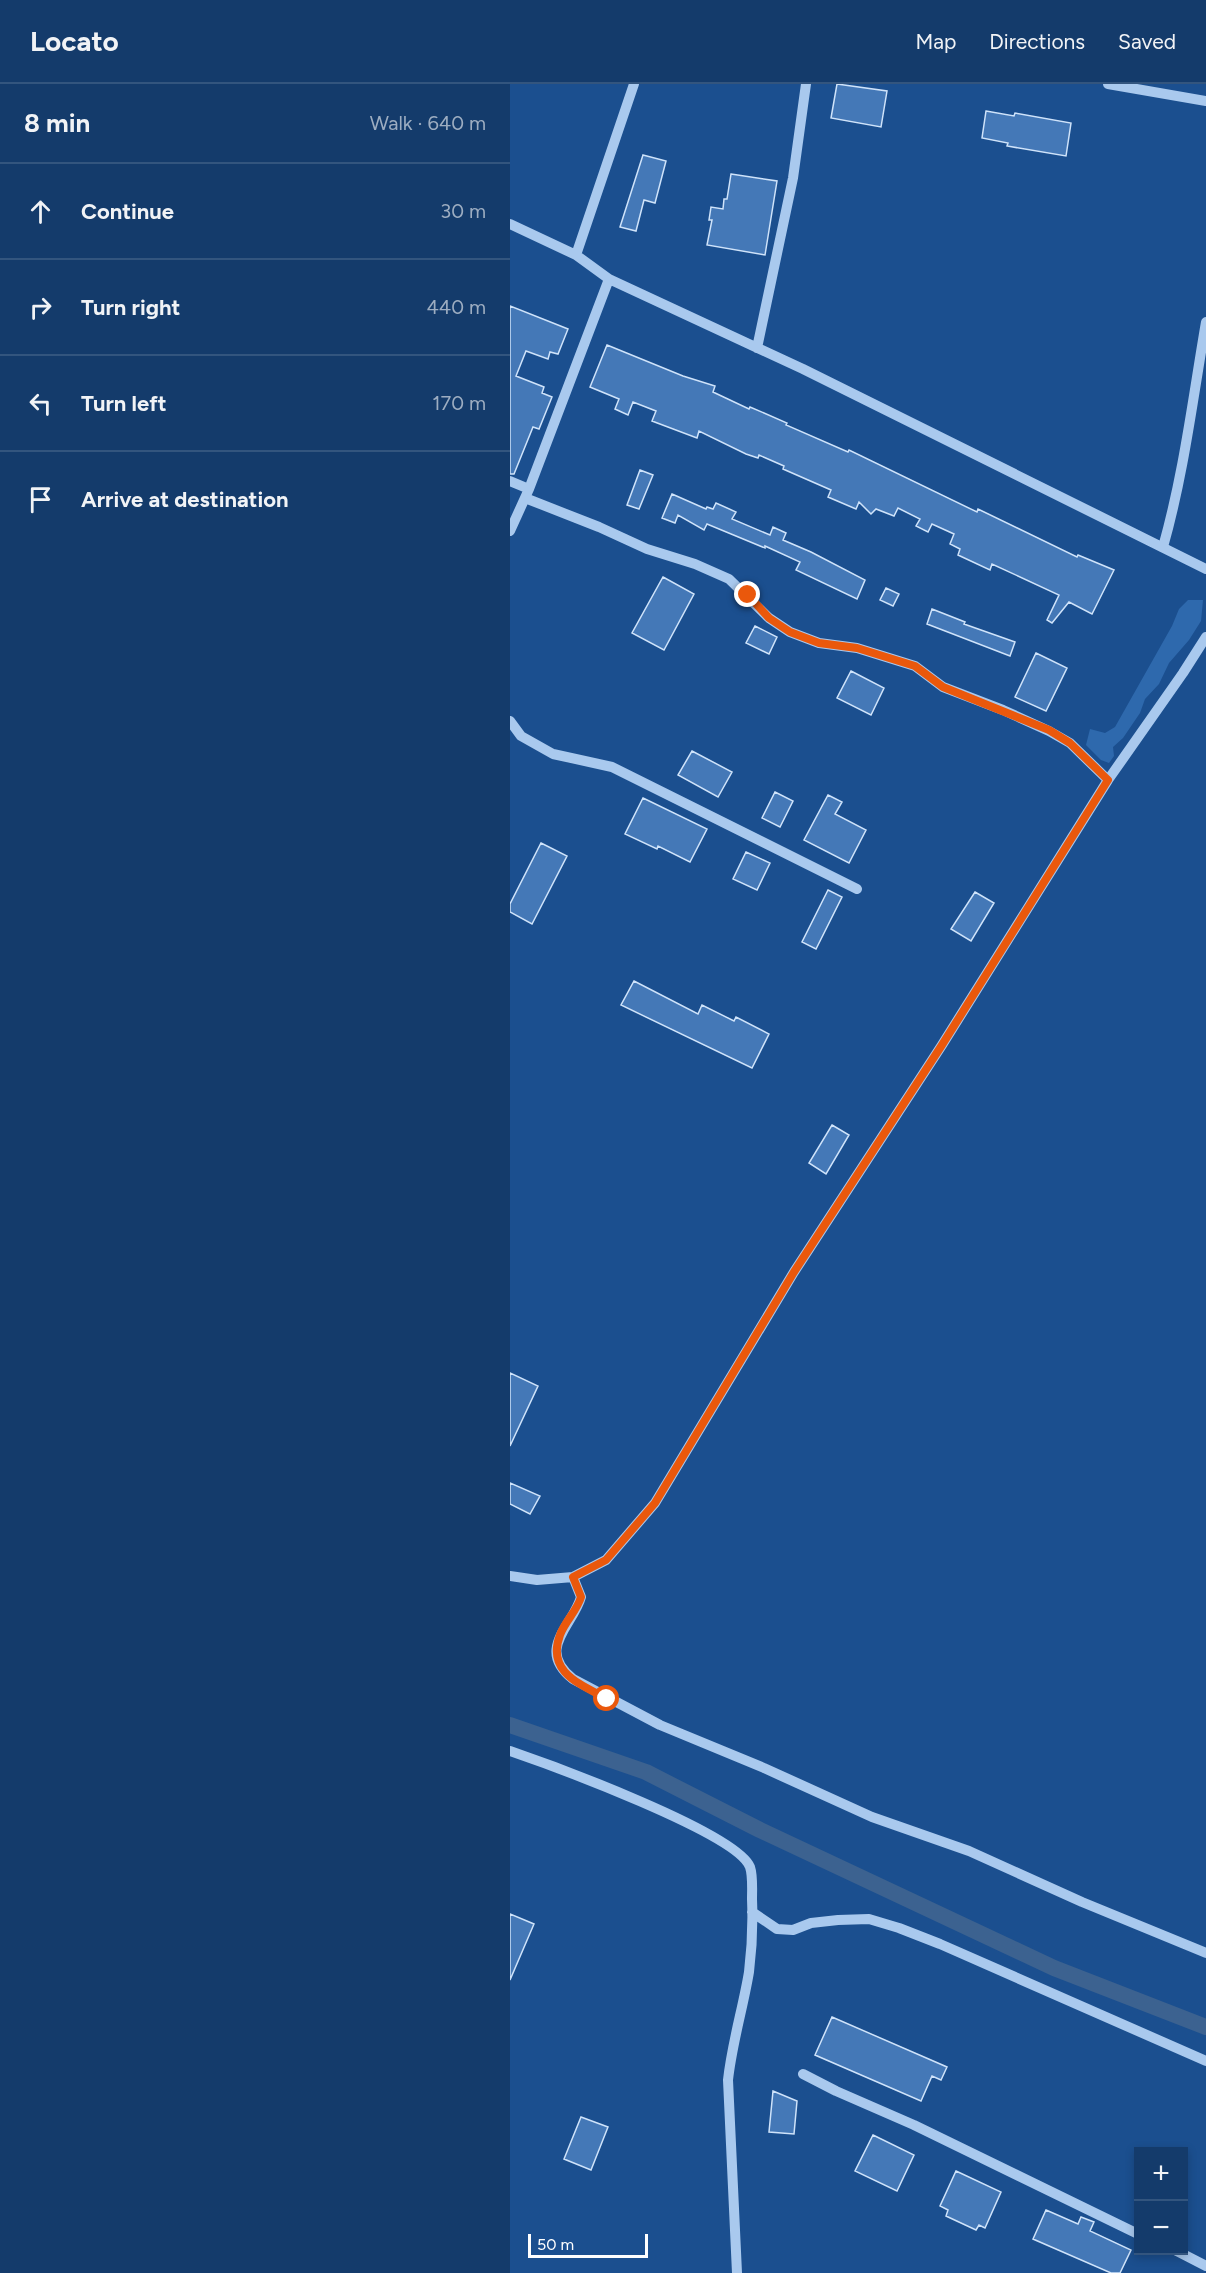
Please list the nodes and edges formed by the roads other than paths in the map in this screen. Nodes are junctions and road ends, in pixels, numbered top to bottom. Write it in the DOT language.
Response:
graph roads {
  1 [pos="634,84"];
  2 [pos="806,84"];
  3 [pos="1108,84"];
  4 [pos="1206,100"];
  5 [pos="510,224"];
  6 [pos="576,255"];
  7 [pos="609,279"];
  8 [pos="1206,322"];
  9 [pos="757,348"];
  10 [pos="510,481"];
  11 [pos="527,494"];
  12 [pos="510,531"];
  13 [pos="1163,547"];
  14 [pos="1206,569"];
  15 [pos="1206,636"];
  16 [pos="510,721"];
  17 [pos="1108,780"];
  18 [pos="857,889"];
  19 [pos="510,1576"];
  20 [pos="573,1577"];
  21 [pos="510,1751"];
  22 [pos="753,1912"];
  23 [pos="1206,1953"];
  24 [pos="1206,2061"];
  25 [pos="803,2074"];
  26 [pos="1134,2232"];
  27 [pos="1185,2255"];
  28 [pos="1206,2266"];
  29 [pos="737,2273"];
  1 -- 6 [label="street"];
  2 -- 9 [label="street"];
  3 -- 4 [label="street"];
  5 -- 6 [label="street"];
  6 -- 7 [label="street"];
  7 -- 9 [label="street"];
  7 -- 11 [label="street"];
  8 -- 13 [label="street"];
  9 -- 13 [label="street"];
  10 -- 11 [label="street"];
  11 -- 12 [label="street"];
  11 -- 17 [label="street"];
  13 -- 14 [label="street"];
  15 -- 17 [label="street"];
  16 -- 18 [label="street"];
  17 -- 20 [label="street"];
  19 -- 20 [label="street"];
  20 -- 23 [label="street"];
  21 -- 22 [label="street"];
  22 -- 24 [label="street"];
  22 -- 29 [label="street"];
  25 -- 26 [label="street"];
  27 -- 28 [label="street"];
}
